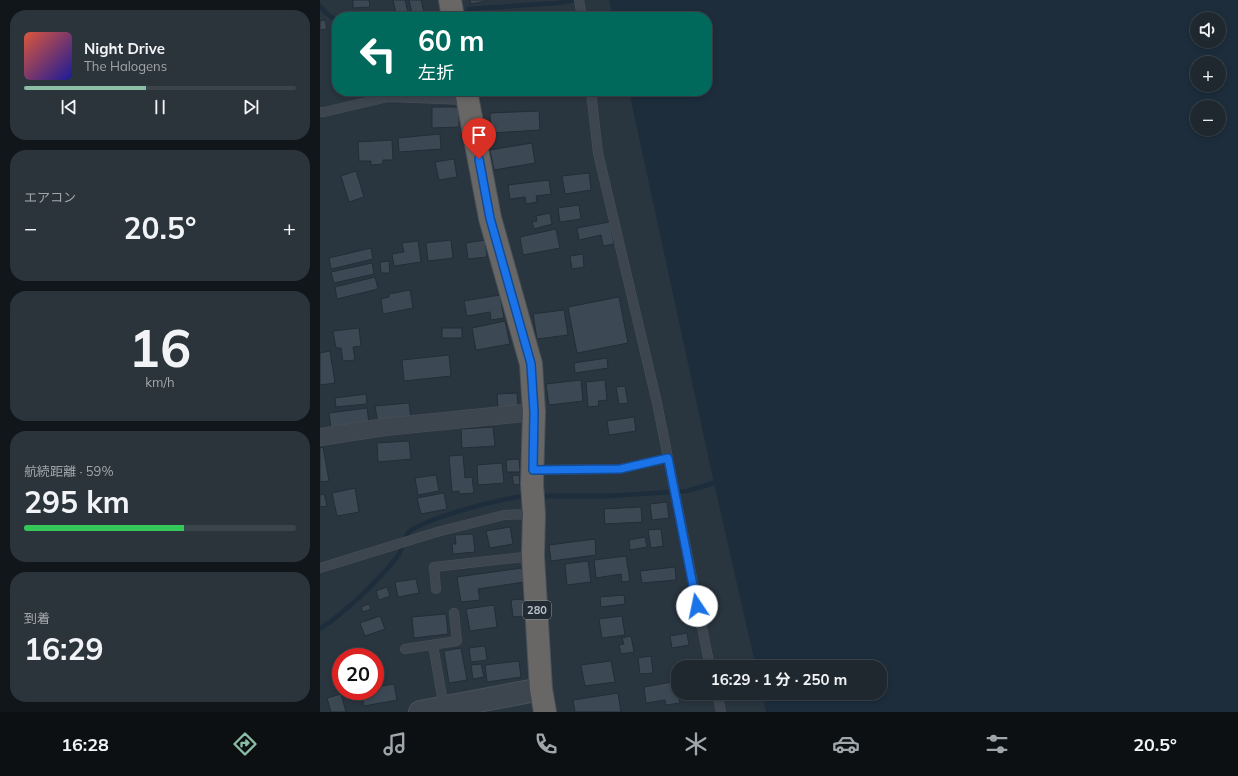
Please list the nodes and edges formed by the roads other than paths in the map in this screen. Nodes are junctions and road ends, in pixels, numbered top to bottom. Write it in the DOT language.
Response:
graph roads {
  1 [pos="450,0"];
  2 [pos="452,12"];
  3 [pos="441,96"];
  4 [pos="467,96"];
  5 [pos="592,96"];
  6 [pos="320,112"];
  7 [pos="534,412"];
  8 [pos="320,437"];
  9 [pos="668,458"];
  10 [pos="532,477"];
  11 [pos="534,511"];
  12 [pos="533,556"];
  13 [pos="320,568"];
  14 [pos="436,589"];
  15 [pos="454,613"];
  16 [pos="433,645"];
  17 [pos="404,649"];
  18 [pos="709,660"];
  19 [pos="541,689"];
  20 [pos="718,700"];
  21 [pos="444,708"];
  22 [pos="420,712"];
  23 [pos="545,712"];
  24 [pos="721,712"];
  1 -- 2 [label="highway"];
  3 -- 6 [label="lane"];
  4 -- 7 [label="highway, 280"];
  5 -- 9 [label="lane"];
  7 -- 8 [label="street"];
  7 -- 10 [label="highway, 280"];
  9 -- 10 [label="lane"];
  9 -- 18 [label="lane"];
  10 -- 11 [label="highway, 280"];
  11 -- 12 [label="highway, 280"];
  11 -- 13 [label="lane"];
  12 -- 14 [label="lane"];
  12 -- 19 [label="highway, 280"];
  15 -- 16 [label="lane"];
  16 -- 17 [label="lane"];
  16 -- 21 [label="lane"];
  19 -- 21 [label="street"];
  19 -- 23 [label="highway, 280"];
  20 -- 24 [label="lane"];
  21 -- 22 [label="street"];
}
